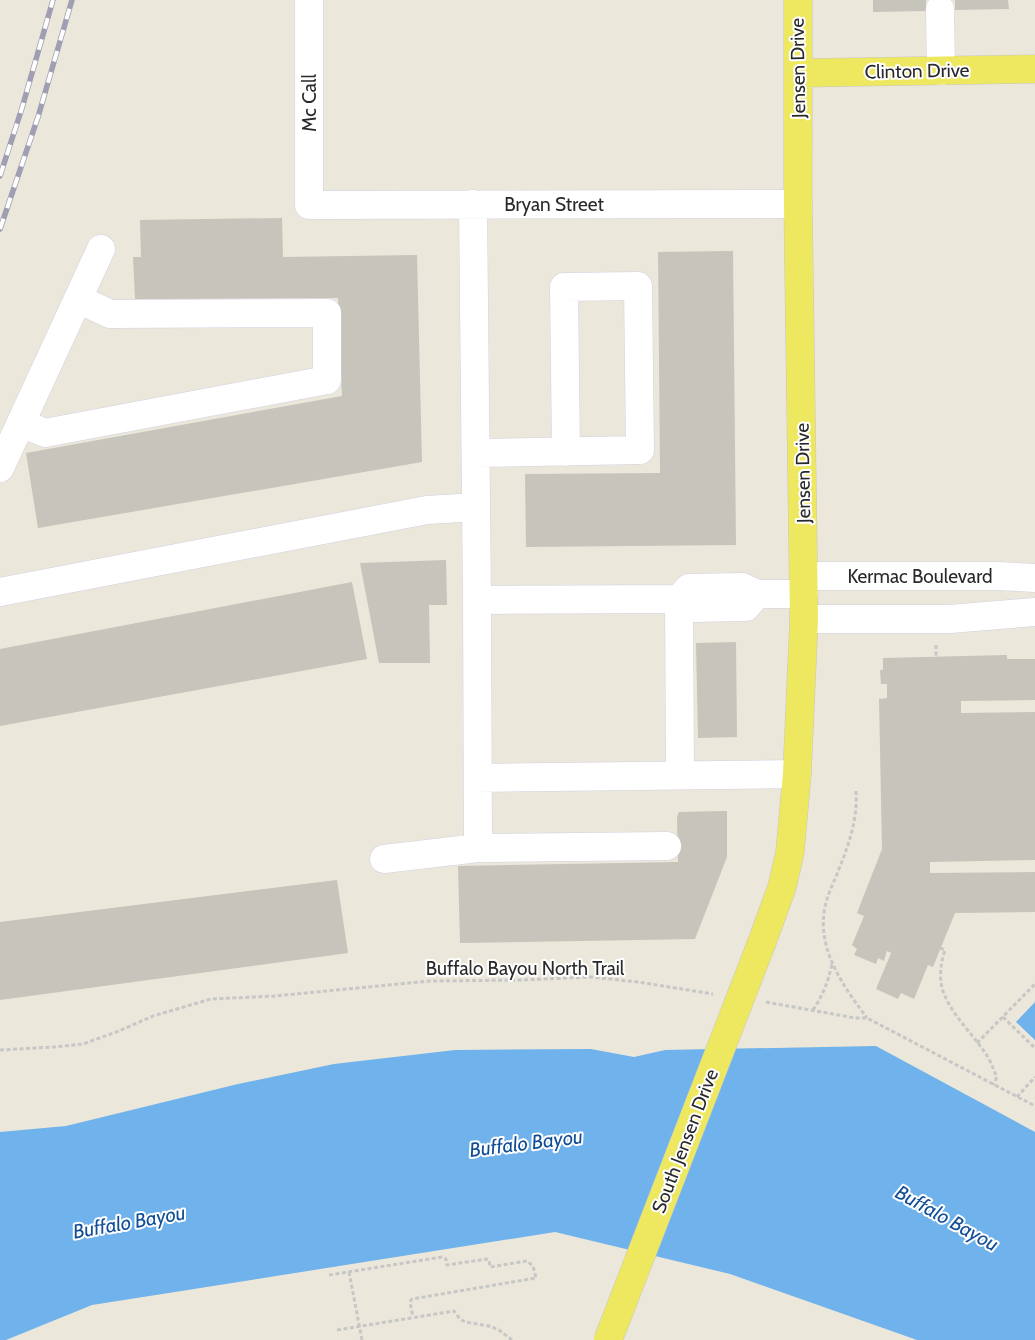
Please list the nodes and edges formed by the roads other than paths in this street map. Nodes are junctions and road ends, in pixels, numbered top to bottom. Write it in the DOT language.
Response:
graph roads {
  1 [pos="309,0"];
  2 [pos="798,0"];
  3 [pos="940,9"];
  4 [pos="1035,69"];
  5 [pos="941,71"];
  6 [pos="799,73"];
  7 [pos="473,204"];
  8 [pos="798,204"];
  9 [pos="309,205"];
  10 [pos="101,249"];
  11 [pos="78,299"];
  12 [pos="21,423"];
  13 [pos="566,452"];
  14 [pos="476,453"];
  15 [pos="0,468"];
  16 [pos="476,507"];
  17 [pos="1035,578"];
  18 [pos="0,592"];
  19 [pos="804,596"];
  20 [pos="679,599"];
  21 [pos="477,600"];
  22 [pos="1035,612"];
  23 [pos="797,774"];
  24 [pos="680,775"];
  25 [pos="478,778"];
  26 [pos="667,846"];
  27 [pos="478,848"];
  28 [pos="384,859"];
  29 [pos="762,942"];
  30 [pos="608,1340"];
  1 -- 9 [label="street, Mc Call"];
  2 -- 6 [label="main road, Jensen Drive"];
  3 -- 5 [label="street"];
  4 -- 5 [label="main road, Clinton Drive"];
  5 -- 6 [label="main road, Clinton Drive"];
  6 -- 8 [label="main road, Jensen Drive"];
  7 -- 8 [label="street, Bryan Street"];
  7 -- 9 [label="street, Bryan Street"];
  7 -- 14 [label="street"];
  8 -- 19 [label="main road, Jensen Drive"];
  10 -- 11 [label="street"];
  11 -- 12 [label="street"];
  11 -- 12 [label="street"];
  12 -- 15 [label="street"];
  13 -- 13 [label="street"];
  13 -- 14 [label="street"];
  14 -- 16 [label="street"];
  16 -- 18 [label="street"];
  16 -- 21 [label="street"];
  17 -- 19 [label="street, Kermac Boulevard"];
  19 -- 20 [label="street"];
  19 -- 22 [label="street, Kermac Boulevard"];
  19 -- 23 [label="main road, Jensen Drive"];
  20 -- 21 [label="street"];
  20 -- 24 [label="street"];
  21 -- 25 [label="street"];
  23 -- 24 [label="street"];
  23 -- 29 [label="main road, Jensen Drive"];
  24 -- 25 [label="street"];
  25 -- 27 [label="street"];
  26 -- 27 [label="street"];
  27 -- 28 [label="street"];
  29 -- 30 [label="main road, South Jensen Drive, bridge"];
}
